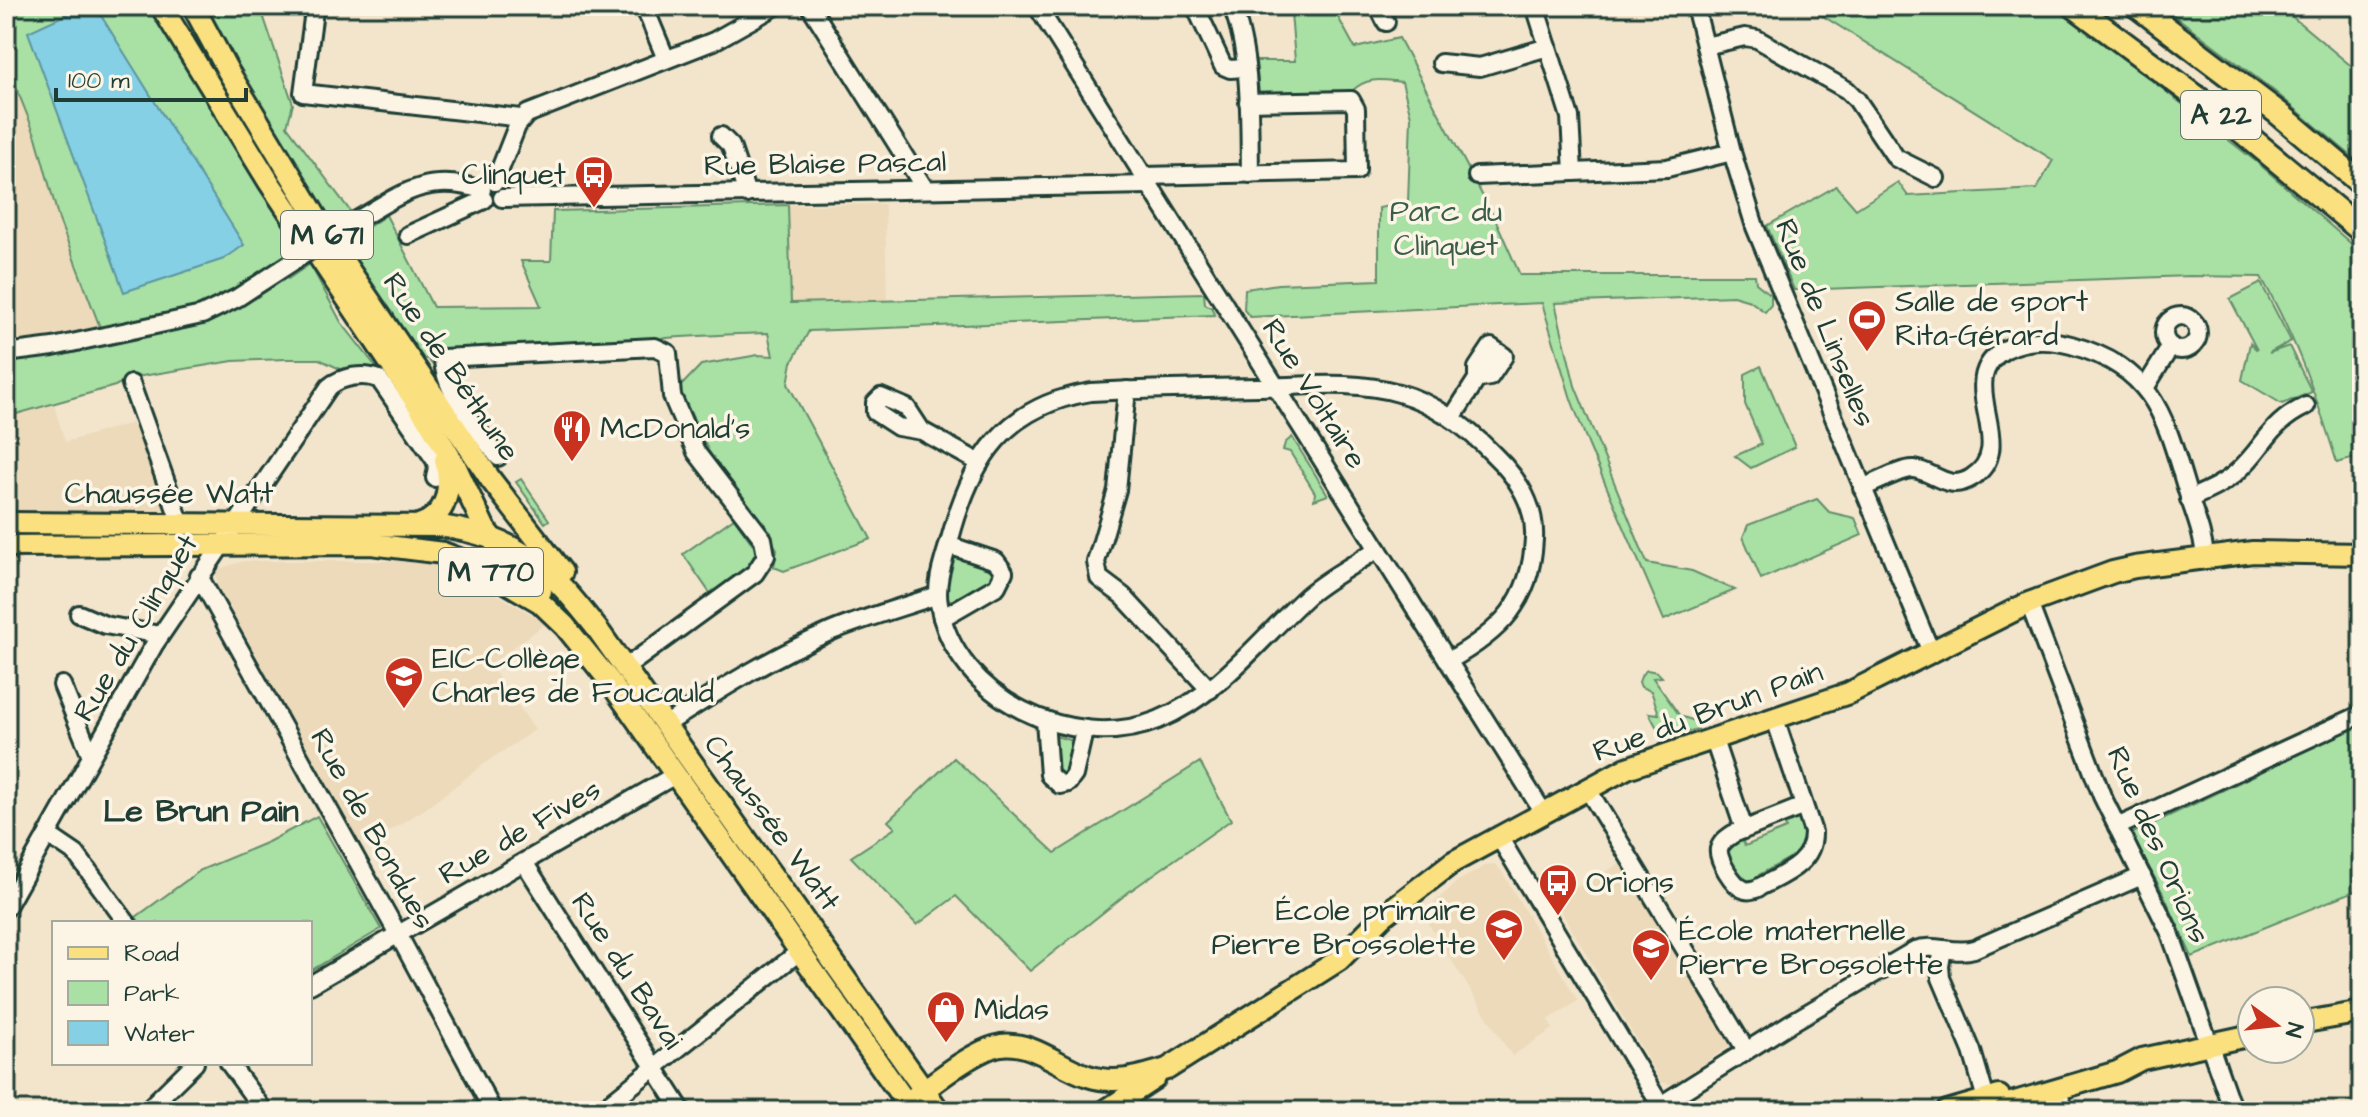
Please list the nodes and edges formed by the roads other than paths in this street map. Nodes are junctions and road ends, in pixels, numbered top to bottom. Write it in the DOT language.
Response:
graph roads {
  1 [pos="161,6"];
  2 [pos="193,6"];
  3 [pos="644,6"];
  4 [pos="776,6"];
  5 [pos="810,6"];
  6 [pos="1037,6"];
  7 [pos="1195,6"];
  8 [pos="1232,6"];
  9 [pos="1378,6"];
  10 [pos="1535,6"];
  11 [pos="1695,6"];
  12 [pos="2074,6"];
  13 [pos="2137,6"];
  14 [pos="314,11"];
  15 [pos="1386,22"];
  16 [pos="1705,46"];
  17 [pos="1548,47"];
  18 [pos="666,59"];
  19 [pos="1441,63"];
  20 [pos="1245,68"];
  21 [pos="1248,102"];
  22 [pos="521,118"];
  23 [pos="721,136"];
  24 [pos="1732,152"];
  25 [pos="1573,172"];
  26 [pos="1250,174"];
  27 [pos="1477,176"];
  28 [pos="1936,178"];
  29 [pos="1147,180"];
  30 [pos="2362,184"];
  31 [pos="925,189"];
  32 [pos="490,192"];
  33 [pos="747,194"];
  34 [pos="2362,231"];
  35 [pos="408,235"];
  36 [pos="2171,346"];
  37 [pos="6,353"];
  38 [pos="1477,379"];
  39 [pos="131,384"];
  40 [pos="1276,387"];
  41 [pos="2145,388"];
  42 [pos="1127,390"];
  43 [pos="2306,406"];
  44 [pos="1452,418"];
  45 [pos="430,423"];
  46 [pos="922,431"];
  47 [pos="498,457"];
  48 [pos="980,463"];
  49 [pos="435,478"];
  50 [pos="491,480"];
  51 [pos="1862,488"];
  52 [pos="2189,499"];
  53 [pos="6,523"];
  54 [pos="181,524"];
  55 [pos="234,524"];
  56 [pos="419,525"];
  57 [pos="483,531"];
  58 [pos="371,544"];
  59 [pos="948,545"];
  60 [pos="6,546"];
  61 [pos="219,546"];
  62 [pos="1378,549"];
  63 [pos="2362,554"];
  64 [pos="2205,557"];
  65 [pos="199,576"];
  66 [pos="938,595"];
  67 [pos="2029,603"];
  68 [pos="79,614"];
  69 [pos="942,618"];
  70 [pos="598,630"];
  71 [pos="160,635"];
  72 [pos="1931,652"];
  73 [pos="1448,661"];
  74 [pos="617,674"];
  75 [pos="62,685"];
  76 [pos="1210,690"];
  77 [pos="2362,714"];
  78 [pos="1775,719"];
  79 [pos="1045,720"];
  80 [pos="665,725"];
  81 [pos="1084,731"];
  82 [pos="1714,740"];
  83 [pos="91,756"];
  84 [pos="675,775"];
  85 [pos="1587,788"];
  86 [pos="1804,806"];
  87 [pos="1543,812"];
  88 [pos="2117,827"];
  89 [pos="1744,829"];
  90 [pos="48,835"];
  91 [pos="1499,837"];
  92 [pos="524,862"];
  93 [pos="2142,876"];
  94 [pos="6,908"];
  95 [pos="126,921"];
  96 [pos="398,934"];
  97 [pos="1943,949"];
  98 [pos="800,951"];
  99 [pos="312,984"];
  100 [pos="2362,1012"];
  101 [pos="2316,1020"];
  102 [pos="2236,1038"];
  103 [pos="2210,1043"];
  104 [pos="1746,1050"];
  105 [pos="2142,1059"];
  106 [pos="193,1065"];
  107 [pos="230,1065"];
  108 [pos="656,1066"];
  109 [pos="1167,1069"];
  110 [pos="1088,1076"];
  111 [pos="2058,1090"];
  112 [pos="925,1091"];
  113 [pos="1985,1105"];
  114 [pos="905,1109"];
  115 [pos="1659,1109"];
  116 [pos="146,1111"];
  117 [pos="264,1111"];
  118 [pos="493,1111"];
  119 [pos="600,1111"];
  120 [pos="682,1111"];
  121 [pos="939,1111"];
  122 [pos="1103,1111"];
  123 [pos="1947,1111"];
  124 [pos="2064,1111"];
  125 [pos="2233,1111"];
  1 -- 45 [label="main road, Rue de Béthune / M 671"];
  2 -- 50 [label="main road, Rue de Béthune / M 671"];
  3 -- 18 [label="street"];
  4 -- 18 [label="street"];
  5 -- 31 [label="street"];
  6 -- 29 [label="street, Rue Voltaire"];
  7 -- 20 [label="street"];
  8 -- 20 [label="street"];
  9 -- 15 [label="street"];
  10 -- 17 [label="street"];
  11 -- 16 [label="street, Rue de Linselles"];
  12 -- 34 [label="highway, A 22"];
  13 -- 30 [label="highway, A 22"];
  14 -- 22 [label="street"];
  16 -- 24 [label="street, Rue de Linselles"];
  16 -- 28 [label="street"];
  17 -- 19 [label="street"];
  17 -- 25 [label="street"];
  18 -- 22 [label="street"];
  20 -- 21 [label="street"];
  21 -- 26 [label="street"];
  21 -- 26 [label="street, Rue Blaise Pascal"];
  22 -- 32 [label="street"];
  23 -- 33 [label="street"];
  24 -- 25 [label="street"];
  24 -- 51 [label="street, Rue de Linselles"];
  25 -- 27 [label="street"];
  26 -- 29 [label="street, Rue Blaise Pascal"];
  29 -- 31 [label="street, Rue Blaise Pascal"];
  29 -- 40 [label="street, Rue Voltaire"];
  31 -- 33 [label="street, Rue Blaise Pascal"];
  32 -- 33 [label="street, Rue Blaise Pascal"];
  32 -- 35 [label="street"];
  32 -- 37 [label="street, bridge"];
  36 -- 41 [label="street"];
  38 -- 44 [label="street"];
  39 -- 54 [label="street"];
  40 -- 42 [label="street"];
  40 -- 44 [label="street"];
  40 -- 62 [label="street, Rue Voltaire"];
  41 -- 51 [label="street"];
  41 -- 52 [label="street"];
  42 -- 48 [label="street"];
  42 -- 76 [label="street"];
  43 -- 52 [label="street"];
  44 -- 73 [label="street"];
  45 -- 56 [label="main road, Rue de Béthune / M 671"];
  45 -- 57 [label="main road, Rue de Béthune / M 671"];
  46 -- 48 [label="street"];
  47 -- 74 [label="street"];
  48 -- 59 [label="street"];
  49 -- 55 [label="street, Rue du Clinquet"];
  50 -- 57 [label="main road, M 770"];
  50 -- 70 [label="main road, Rue de Béthune / M 671"];
  51 -- 72 [label="street, Rue de Linselles"];
  52 -- 64 [label="street"];
  53 -- 54 [label="main road, Chaussée Watt / M 770"];
  54 -- 55 [label="main road, Chaussée Watt / M 770"];
  55 -- 56 [label="main road, Chaussée Watt / M 770"];
  55 -- 61 [label="street, Rue du Clinquet"];
  56 -- 57 [label="main road, Chaussée Watt / M 770"];
  57 -- 58 [label="main road, Chaussée Watt / M 770"];
  57 -- 70 [label="main road, Chaussée Watt / M 770"];
  57 -- 74 [label="main road, Chaussée Watt / M 770"];
  58 -- 61 [label="main road, Chaussée Watt / M 770"];
  58 -- 74 [label="main road, Chaussée Watt / M 770"];
  59 -- 66 [label="street"];
  59 -- 69 [label="street"];
  60 -- 61 [label="main road, Chaussée Watt / M 770"];
  61 -- 65 [label="street, Rue du Clinquet"];
  62 -- 73 [label="street, Rue Voltaire"];
  62 -- 76 [label="street"];
  63 -- 64 [label="main road, Rue du Brun Pain"];
  64 -- 67 [label="main road, Rue du Brun Pain"];
  65 -- 71 [label="street, Rue du Clinquet"];
  65 -- 96 [label="street, Rue de Bondues"];
  66 -- 69 [label="street"];
  66 -- 80 [label="street"];
  67 -- 72 [label="main road, Rue du Brun Pain"];
  67 -- 88 [label="street, Rue des Orions"];
  68 -- 71 [label="street"];
  69 -- 79 [label="street"];
  70 -- 74 [label="main road, Chaussée Watt / M 770"];
  71 -- 83 [label="street, Rue du Clinquet"];
  72 -- 78 [label="main road, Rue du Brun Pain"];
  73 -- 87 [label="street, Rue Voltaire"];
  74 -- 80 [label="main road, Chaussée Watt / M 770"];
  74 -- 84 [label="main road, Chaussée Watt / M 770"];
  75 -- 83 [label="street"];
  76 -- 81 [label="street"];
  77 -- 88 [label="street"];
  78 -- 82 [label="main road, Rue du Brun Pain"];
  78 -- 86 [label="street"];
  79 -- 81 [label="street"];
  79 -- 81 [label="street"];
  80 -- 112 [label="main road, Chaussée Watt / M 770"];
  82 -- 85 [label="main road, Rue du Brun Pain"];
  82 -- 89 [label="street"];
  83 -- 90 [label="street, Rue du Clinquet"];
  84 -- 92 [label="street, Rue de Fives"];
  84 -- 98 [label="main road, Chaussée Watt / M 770"];
  85 -- 87 [label="main road, Rue du Brun Pain"];
  85 -- 104 [label="street"];
  86 -- 89 [label="street"];
  86 -- 89 [label="street"];
  87 -- 91 [label="main road, Rue du Brun Pain"];
  88 -- 93 [label="street, Rue des Orions"];
  90 -- 94 [label="street, Rue du Clinquet"];
  90 -- 95 [label="street"];
  91 -- 109 [label="main road, Rue du Brun Pain"];
  91 -- 115 [label="street"];
  92 -- 96 [label="street, Rue de Fives"];
  92 -- 108 [label="street, Rue du Bavai"];
  93 -- 97 [label="street"];
  93 -- 103 [label="street, Rue des Orions"];
  96 -- 99 [label="street, Rue de Fives"];
  96 -- 118 [label="street, Rue de Bondues"];
  97 -- 104 [label="street"];
  97 -- 113 [label="street"];
  98 -- 108 [label="street"];
  98 -- 114 [label="main road, Chaussée Watt / M 770"];
  100 -- 101 [label="main road"];
  102 -- 103 [label="main road"];
  103 -- 105 [label="main road"];
  103 -- 125 [label="street, Rue des Orions"];
  104 -- 115 [label="street"];
  105 -- 111 [label="main road"];
  105 -- 113 [label="main road"];
  106 -- 116 [label="street"];
  107 -- 117 [label="street"];
  108 -- 119 [label="street"];
  108 -- 120 [label="street, Rue du Bavai"];
  109 -- 110 [label="main road, Rue du Brun Pain"];
  109 -- 122 [label="main road"];
  110 -- 112 [label="main road, Rue du Brun Pain"];
  110 -- 122 [label="main road"];
  111 -- 113 [label="main road"];
  111 -- 124 [label="street"];
  112 -- 114 [label="main road, Rue du Brun Pain"];
  112 -- 121 [label="main road, M 770"];
  113 -- 123 [label="main road"];
}
